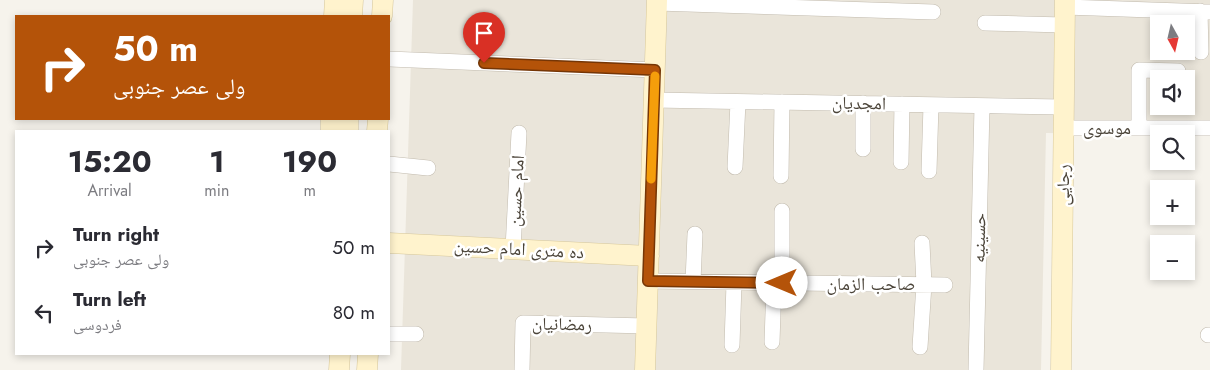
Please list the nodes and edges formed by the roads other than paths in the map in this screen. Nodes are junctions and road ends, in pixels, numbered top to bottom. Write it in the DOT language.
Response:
graph roads {
  1 [pos="335,0"];
  2 [pos="353,0"];
  3 [pos="383,0"];
  4 [pos="657,1"];
  5 [pos="859,4"];
  6 [pos="897,5"];
  7 [pos="1065,10"];
  8 [pos="1205,11"];
  9 [pos="933,12"];
  10 [pos="334,15"];
  11 [pos="352,15"];
  12 [pos="382,15"];
  13 [pos="985,23"];
  14 [pos="1201,52"];
  15 [pos="390,60"];
  16 [pos="655,70"];
  17 [pos="1150,70"];
  18 [pos="654,100"];
  19 [pos="738,102"];
  20 [pos="782,102"];
  21 [pos="863,103"];
  22 [pos="902,104"];
  23 [pos="931,105"];
  24 [pos="982,106"];
  25 [pos="1063,107"];
  26 [pos="1063,128"];
  27 [pos="1139,128"];
  28 [pos="1210,128"];
  29 [pos="519,133"];
  30 [pos="863,149"];
  31 [pos="902,162"];
  32 [pos="390,164"];
  33 [pos="735,167"];
  34 [pos="428,168"];
  35 [pos="929,171"];
  36 [pos="781,176"];
  37 [pos="782,211"];
  38 [pos="695,234"];
  39 [pos="390,243"];
  40 [pos="922,243"];
  41 [pos="513,249"];
  42 [pos="649,256"];
  43 [pos="648,281"];
  44 [pos="693,282"];
  45 [pos="734,283"];
  46 [pos="778,283"];
  47 [pos="924,284"];
  48 [pos="945,285"];
  49 [pos="647,326"];
  50 [pos="390,334"];
  51 [pos="416,334"];
  52 [pos="772,342"];
  53 [pos="732,346"];
  54 [pos="920,347"];
  55 [pos="340,355"];
  56 [pos="368,355"];
  57 [pos="339,370"];
  58 [pos="368,370"];
  59 [pos="522,370"];
  60 [pos="645,370"];
  61 [pos="976,370"];
  62 [pos="1061,370"];
  1 -- 10 [label="street"];
  2 -- 11 [label="street"];
  3 -- 12 [label="street"];
  4 -- 5 [label="street"];
  4 -- 16 [label="street"];
  5 -- 6 [label="street"];
  6 -- 9 [label="street"];
  7 -- 8 [label="street"];
  7 -- 13 [label="street"];
  7 -- 25 [label="street, رجایی"];
  8 -- 14 [label="street"];
  15 -- 16 [label="street"];
  16 -- 18 [label="street"];
  17 -- 27 [label="street"];
  18 -- 19 [label="street, امجدیان"];
  18 -- 42 [label="street"];
  19 -- 20 [label="street, امجدیان"];
  19 -- 33 [label="street"];
  20 -- 21 [label="street, امجدیان"];
  20 -- 36 [label="street"];
  21 -- 22 [label="street, امجدیان"];
  21 -- 30 [label="street"];
  22 -- 23 [label="street, امجدیان"];
  22 -- 31 [label="street"];
  23 -- 24 [label="street, امجدیان"];
  23 -- 35 [label="street"];
  24 -- 25 [label="street, امجدیان"];
  24 -- 61 [label="street, حسینیه"];
  25 -- 26 [label="street, رجایی"];
  26 -- 27 [label="street, موسوی"];
  26 -- 62 [label="street, رجایی"];
  27 -- 28 [label="street, موسوی"];
  29 -- 41 [label="street, امام حسین"];
  32 -- 34 [label="street"];
  37 -- 46 [label="street"];
  38 -- 44 [label="street"];
  39 -- 41 [label="street, ده متری امام حسین"];
  40 -- 47 [label="street"];
  41 -- 42 [label="street, ده متری امام حسین"];
  42 -- 43 [label="street"];
  43 -- 44 [label="street, صاحب الزمان"];
  43 -- 49 [label="street"];
  44 -- 45 [label="street, صاحب الزمان"];
  45 -- 46 [label="street, صاحب الزمان"];
  45 -- 53 [label="street"];
  46 -- 47 [label="street, صاحب الزمان"];
  46 -- 52 [label="street"];
  47 -- 48 [label="street, صاحب الزمان"];
  47 -- 54 [label="street"];
  49 -- 59 [label="street, رمضانیان"];
  49 -- 60 [label="street"];
  50 -- 51 [label="street"];
  55 -- 57 [label="street"];
  56 -- 58 [label="street"];
}
